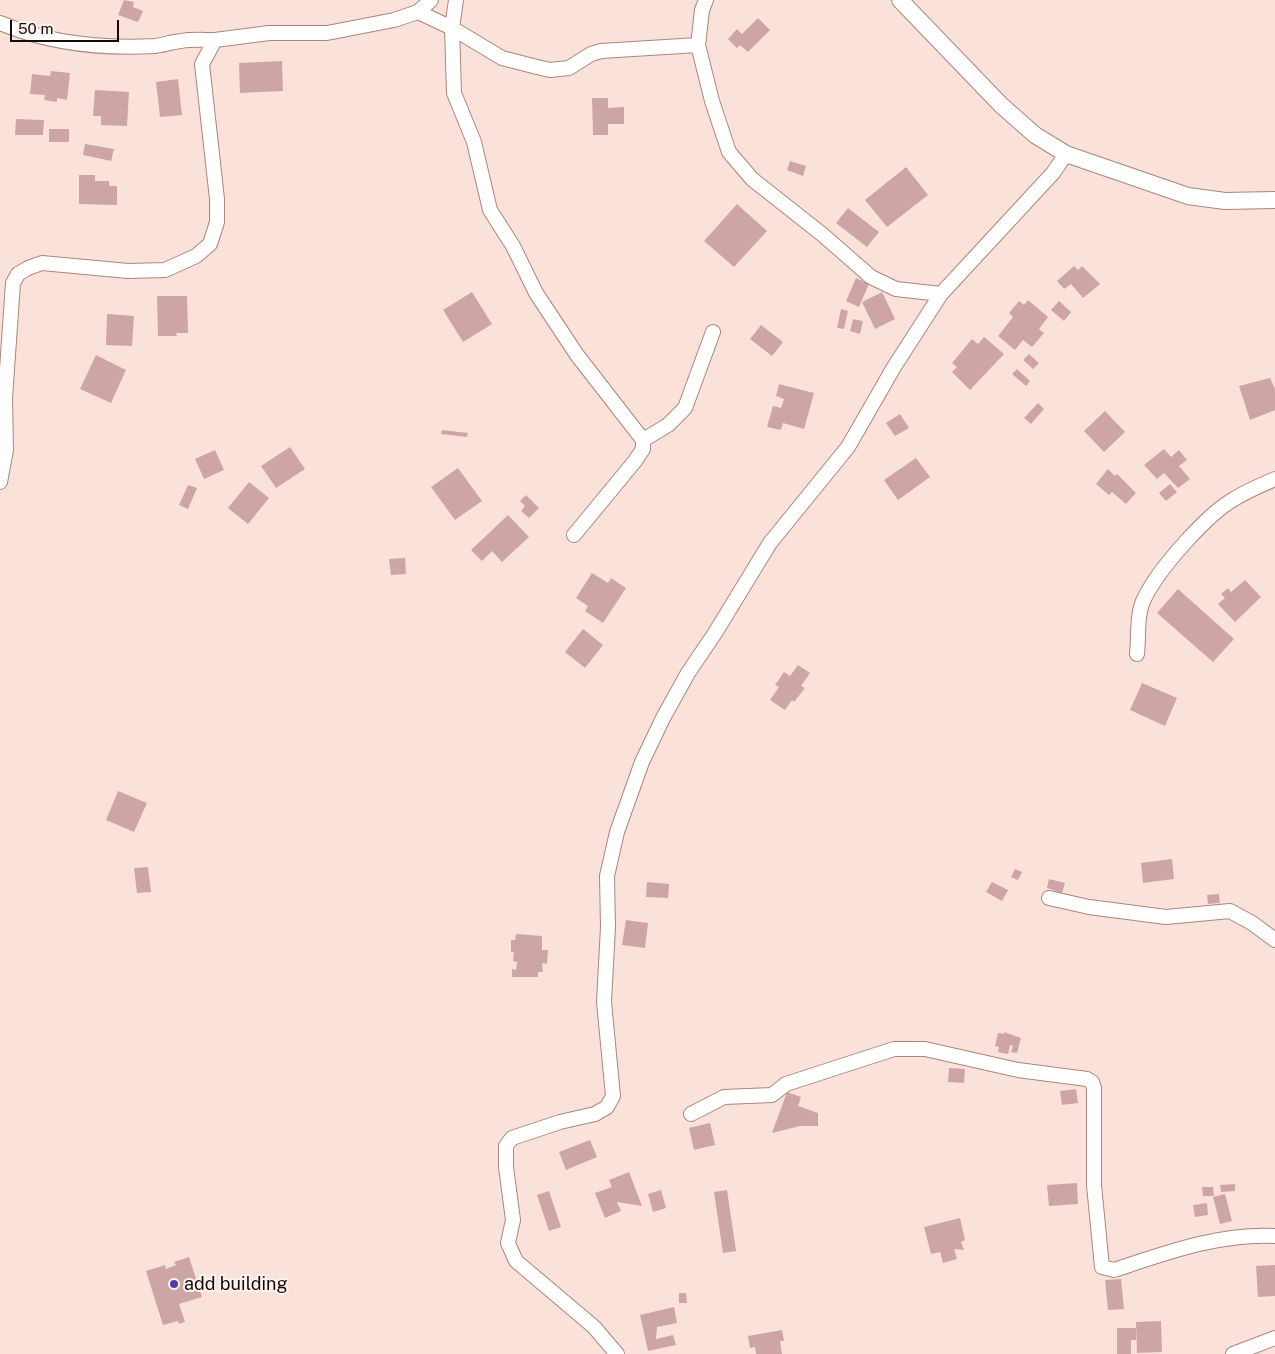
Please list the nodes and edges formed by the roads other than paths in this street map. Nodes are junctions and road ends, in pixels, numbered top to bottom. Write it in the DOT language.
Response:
graph roads {
  1 [pos="432,0"];
  2 [pos="456,0"];
  3 [pos="706,0"];
  4 [pos="900,0"];
  5 [pos="418,12"];
  6 [pos="0,23"];
  7 [pos="452,28"];
  8 [pos="216,40"];
  9 [pos="698,45"];
  10 [pos="1066,154"];
  11 [pos="1275,200"];
  12 [pos="941,294"];
  13 [pos="713,332"];
  14 [pos="643,440"];
  15 [pos="1275,479"];
  16 [pos="0,482"];
  17 [pos="574,535"];
  18 [pos="1137,654"];
  19 [pos="1049,898"];
  20 [pos="1275,940"];
  21 [pos="691,1114"];
  22 [pos="1275,1236"];
  23 [pos="1275,1338"];
  24 [pos="617,1354"];
  25 [pos="1233,1354"];
  1 -- 5 [label="street"];
  2 -- 7 [label="street"];
  3 -- 9 [label="street"];
  4 -- 10 [label="street"];
  5 -- 7 [label="street"];
  5 -- 8 [label="street"];
  6 -- 8 [label="street"];
  7 -- 9 [label="street"];
  7 -- 14 [label="street"];
  8 -- 16 [label="street"];
  9 -- 12 [label="street"];
  10 -- 11 [label="street"];
  10 -- 12 [label="street"];
  12 -- 24 [label="street"];
  13 -- 14 [label="street"];
  14 -- 17 [label="street"];
  15 -- 18 [label="street"];
  19 -- 20 [label="street"];
  21 -- 22 [label="street"];
  23 -- 25 [label="street"];
}
